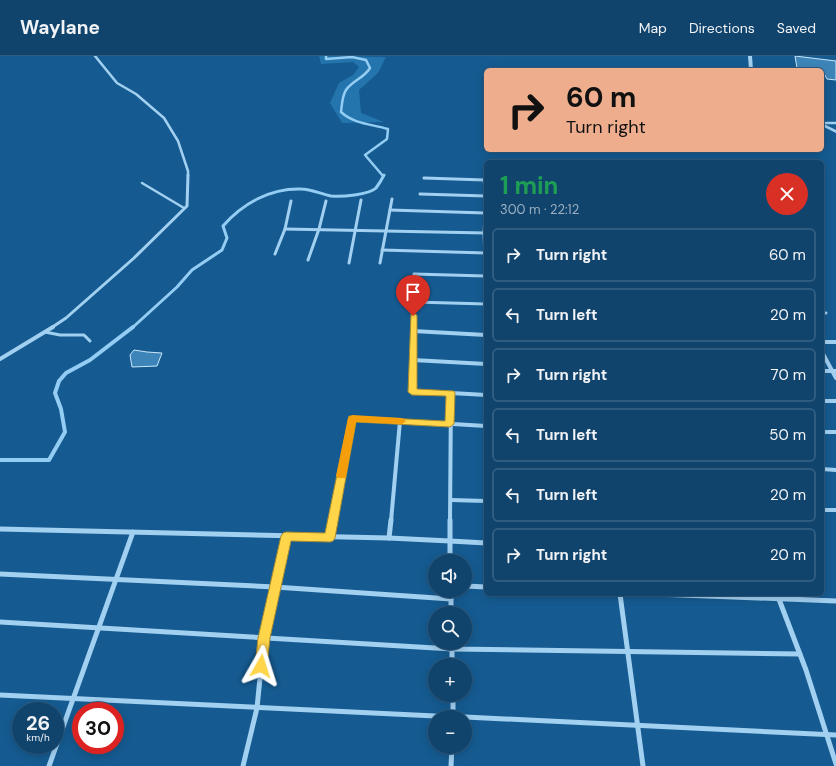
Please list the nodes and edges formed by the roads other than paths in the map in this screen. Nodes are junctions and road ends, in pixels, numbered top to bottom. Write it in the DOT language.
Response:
graph roads {
  1 [pos="95,56"];
  2 [pos="750,56"];
  3 [pos="750,68"];
  4 [pos="824,123"];
  5 [pos="824,124"];
  6 [pos="836,124"];
  7 [pos="834,130"];
  8 [pos="424,178"];
  9 [pos="484,180"];
  10 [pos="142,183"];
  11 [pos="420,194"];
  12 [pos="484,196"];
  13 [pos="392,199"];
  14 [pos="361,200"];
  15 [pos="291,201"];
  16 [pos="326,201"];
  17 [pos="184,208"];
  18 [pos="390,210"];
  19 [pos="484,213"];
  20 [pos="285,229"];
  21 [pos="319,229"];
  22 [pos="354,230"];
  23 [pos="386,231"];
  24 [pos="484,233"];
  25 [pos="382,250"];
  26 [pos="484,253"];
  27 [pos="275,254"];
  28 [pos="308,260"];
  29 [pos="349,263"];
  30 [pos="380,263"];
  31 [pos="484,276"];
  32 [pos="414,302"];
  33 [pos="484,304"];
  34 [pos="413,331"];
  35 [pos="45,332"];
  36 [pos="484,335"];
  37 [pos="90,341"];
  38 [pos="824,342"];
  39 [pos="836,342"];
  40 [pos="824,355"];
  41 [pos="0,359"];
  42 [pos="413,360"];
  43 [pos="484,364"];
  44 [pos="834,371"];
  45 [pos="836,378"];
  46 [pos="451,393"];
  47 [pos="484,395"];
  48 [pos="824,401"];
  49 [pos="836,401"];
  50 [pos="400,421"];
  51 [pos="450,424"];
  52 [pos="484,426"];
  53 [pos="824,432"];
  54 [pos="836,432"];
  55 [pos="824,469"];
  56 [pos="836,470"];
  57 [pos="451,500"];
  58 [pos="484,501"];
  59 [pos="824,510"];
  60 [pos="836,510"];
  61 [pos="0,528"];
  62 [pos="133,532"];
  63 [pos="286,536"];
  64 [pos="330,538"];
  65 [pos="388,538"];
  66 [pos="450,541"];
  67 [pos="484,543"];
  68 [pos="450,554"];
  69 [pos="0,574"];
  70 [pos="116,579"];
  71 [pos="472,586"];
  72 [pos="275,587"];
  73 [pos="484,587"];
  74 [pos="620,596"];
  75 [pos="737,596"];
  76 [pos="778,597"];
  77 [pos="451,599"];
  78 [pos="836,600"];
  79 [pos="451,606"];
  80 [pos="0,622"];
  81 [pos="99,628"];
  82 [pos="264,638"];
  83 [pos="428,645"];
  84 [pos="472,647"];
  85 [pos="627,651"];
  86 [pos="800,654"];
  87 [pos="0,695"];
  88 [pos="74,699"];
  89 [pos="257,708"];
  90 [pos="428,716"];
  91 [pos="472,717"];
  92 [pos="637,726"];
  93 [pos="828,735"];
  94 [pos="836,735"];
  95 [pos="452,754"];
  96 [pos="836,764"];
  97 [pos="49,766"];
  98 [pos="243,766"];
  99 [pos="451,766"];
  100 [pos="643,766"];
  1 -- 17 [label="street"];
  2 -- 3 [label="street"];
  4 -- 6 [label="street"];
  5 -- 7 [label="street"];
  8 -- 9 [label="street"];
  10 -- 17 [label="lane"];
  11 -- 12 [label="street"];
  13 -- 18 [label="street"];
  14 -- 22 [label="street"];
  15 -- 20 [label="street"];
  16 -- 21 [label="street"];
  17 -- 35 [label="street"];
  18 -- 19 [label="street"];
  18 -- 23 [label="street"];
  20 -- 21 [label="street"];
  20 -- 27 [label="street"];
  21 -- 22 [label="street"];
  21 -- 28 [label="street"];
  22 -- 23 [label="street"];
  22 -- 29 [label="street"];
  23 -- 24 [label="street"];
  23 -- 25 [label="street"];
  25 -- 26 [label="street"];
  25 -- 30 [label="street"];
  31 -- 32 [label="street"];
  32 -- 33 [label="street"];
  32 -- 34 [label="street"];
  34 -- 36 [label="street"];
  34 -- 42 [label="street"];
  35 -- 37 [label="lane"];
  35 -- 41 [label="street"];
  38 -- 39 [label="street"];
  40 -- 44 [label="street"];
  42 -- 43 [label="street"];
  42 -- 46 [label="street"];
  44 -- 45 [label="street"];
  46 -- 47 [label="street"];
  46 -- 51 [label="street"];
  48 -- 49 [label="street"];
  50 -- 51 [label="street"];
  50 -- 64 [label="street"];
  50 -- 65 [label="street"];
  51 -- 52 [label="street"];
  51 -- 57 [label="street"];
  53 -- 54 [label="street"];
  55 -- 56 [label="street"];
  57 -- 58 [label="street"];
  57 -- 66 [label="street"];
  59 -- 60 [label="street"];
  61 -- 62 [label="street"];
  62 -- 63 [label="street"];
  62 -- 70 [label="street"];
  63 -- 64 [label="street"];
  63 -- 72 [label="street"];
  64 -- 65 [label="street"];
  65 -- 66 [label="street"];
  66 -- 67 [label="street"];
  66 -- 68 [label="street"];
  69 -- 70 [label="street"];
  70 -- 72 [label="street"];
  70 -- 81 [label="street"];
  71 -- 73 [label="street"];
  72 -- 77 [label="street"];
  72 -- 82 [label="street"];
  74 -- 85 [label="street"];
  75 -- 76 [label="street"];
  76 -- 78 [label="street"];
  76 -- 86 [label="street"];
  77 -- 79 [label="street"];
  80 -- 81 [label="street"];
  81 -- 82 [label="street"];
  81 -- 88 [label="street"];
  82 -- 83 [label="street"];
  82 -- 89 [label="street"];
  84 -- 85 [label="street"];
  85 -- 86 [label="street"];
  85 -- 92 [label="street"];
  86 -- 93 [label="street"];
  87 -- 88 [label="street"];
  88 -- 89 [label="street"];
  88 -- 97 [label="street"];
  89 -- 90 [label="street"];
  89 -- 98 [label="street"];
  91 -- 92 [label="street"];
  92 -- 93 [label="street"];
  92 -- 100 [label="street"];
  93 -- 94 [label="street"];
  93 -- 96 [label="street"];
  95 -- 99 [label="street"];
}
